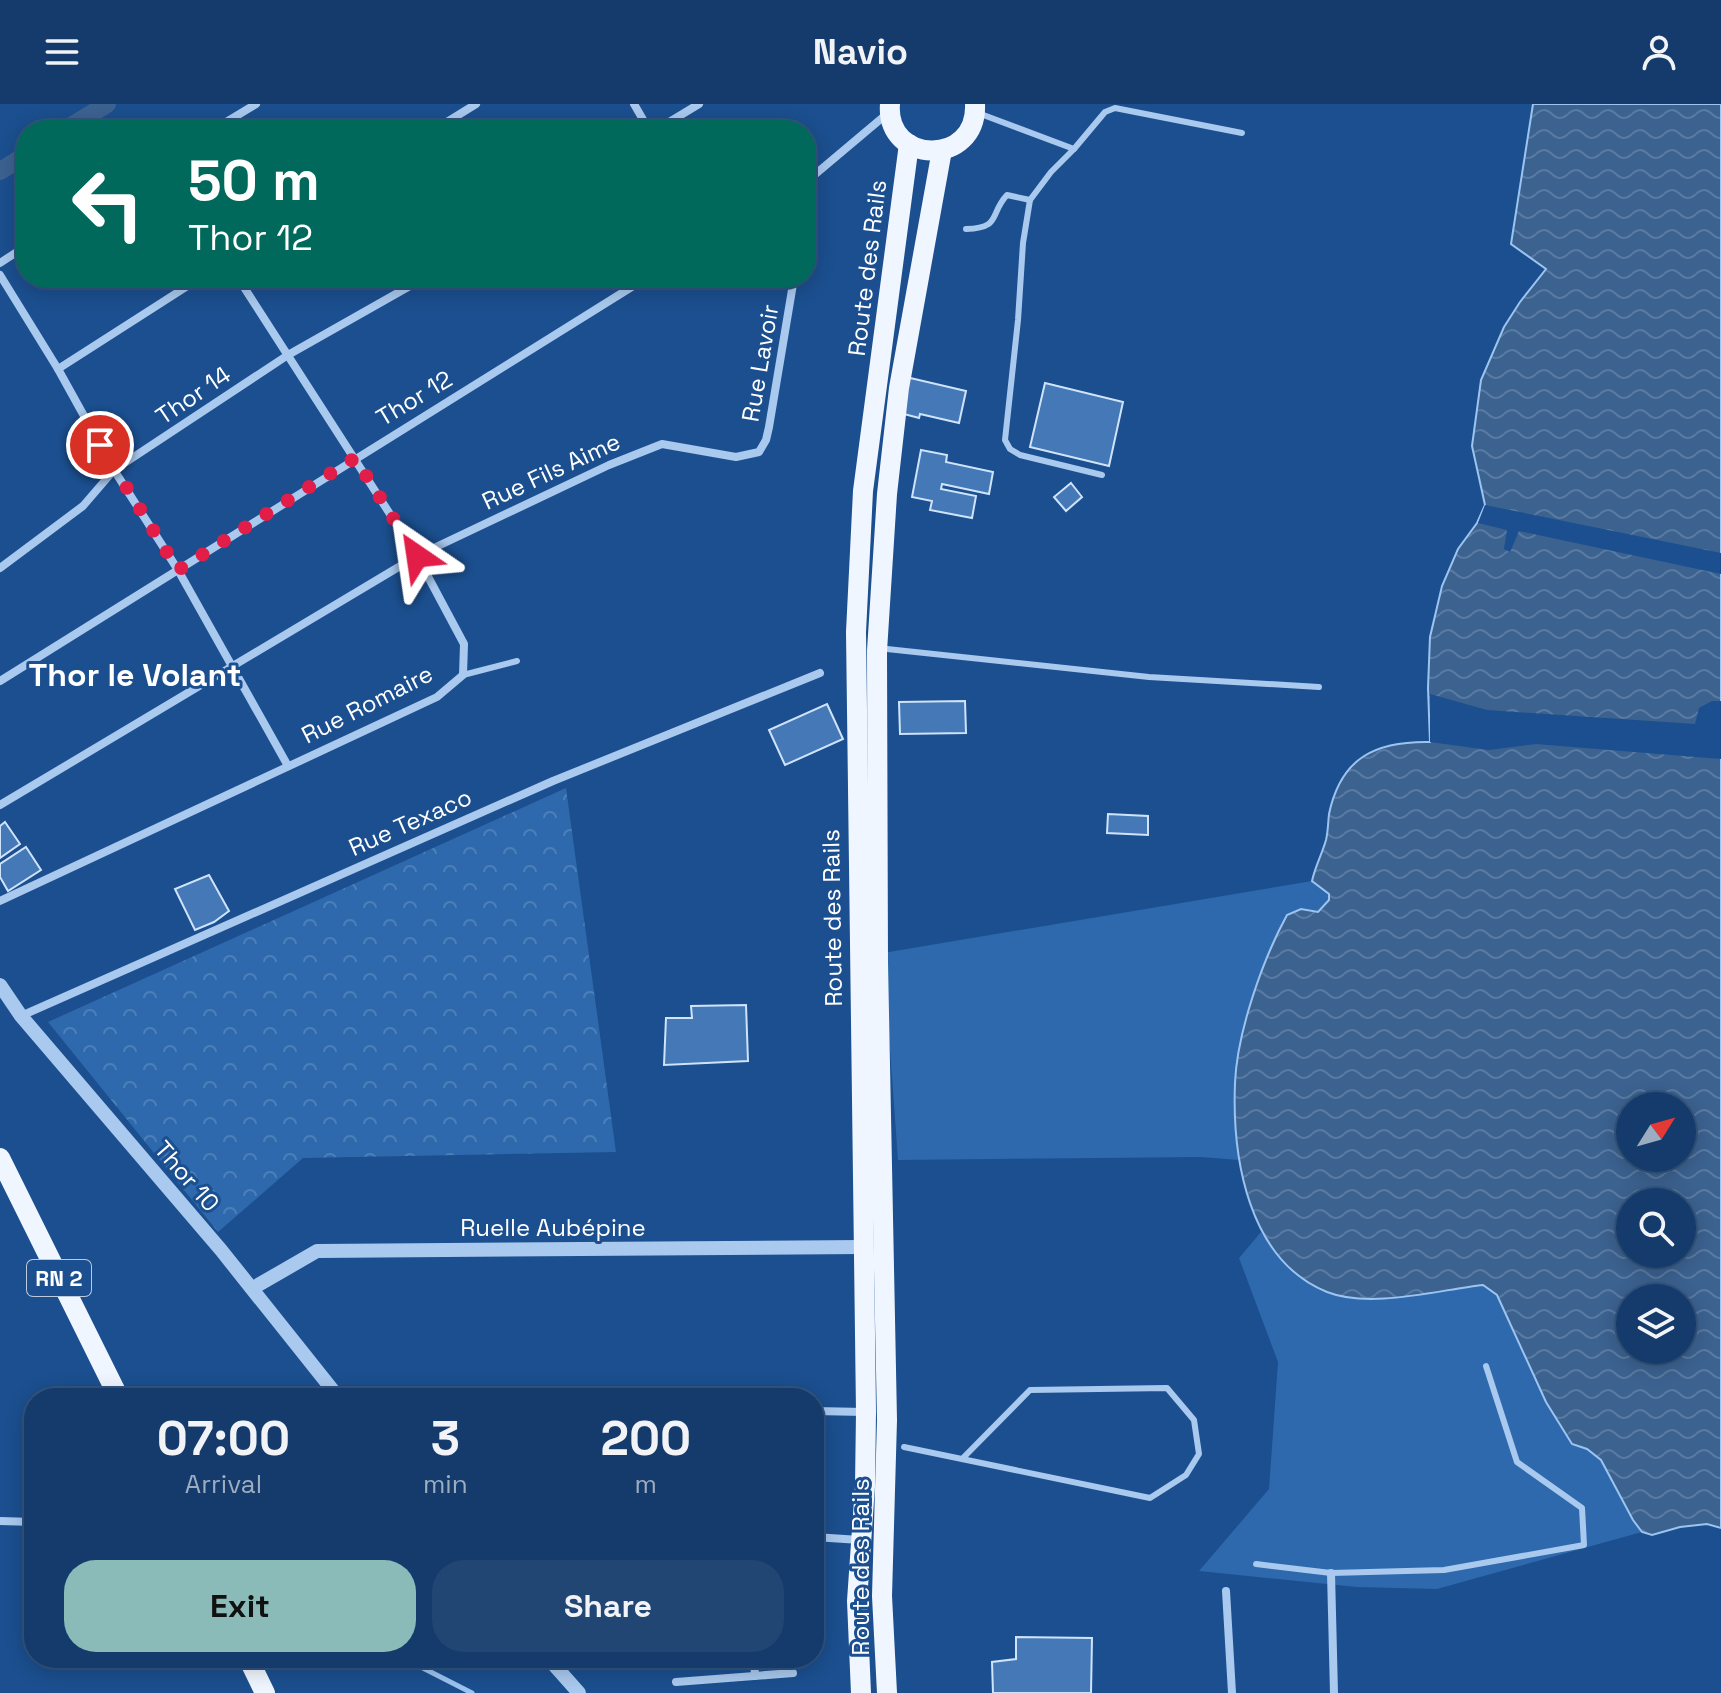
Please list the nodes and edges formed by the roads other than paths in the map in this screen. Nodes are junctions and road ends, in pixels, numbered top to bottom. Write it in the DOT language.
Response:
graph roads {
  1 [pos="256,104"];
  2 [pos="476,104"];
  3 [pos="699,104"];
  4 [pos="1152,104"];
  5 [pos="890,108"];
  6 [pos="975,108"];
  7 [pos="1149,115"];
  8 [pos="230,120"];
  9 [pos="450,120"];
  10 [pos="673,120"];
  11 [pos="1242,133"];
  12 [pos="909,144"];
  13 [pos="1074,149"];
  14 [pos="942,150"];
  15 [pos="816,175"];
  16 [pos="1030,200"];
  17 [pos="966,229"];
  18 [pos="0,275"];
  19 [pos="184,288"];
  20 [pos="244,288"];
  21 [pos="406,288"];
  22 [pos="630,288"];
  23 [pos="792,288"];
  24 [pos="288,355"];
  25 [pos="58,369"];
  26 [pos="759,452"];
  27 [pos="355,458"];
  28 [pos="114,470"];
  29 [pos="1102,475"];
  30 [pos="417,556"];
  31 [pos="0,568"];
  32 [pos="178,570"];
  33 [pos="887,649"];
  34 [pos="517,661"];
  35 [pos="232,666"];
  36 [pos="820,673"];
  37 [pos="463,675"];
  38 [pos="0,681"];
  39 [pos="1319,687"];
  40 [pos="288,766"];
  41 [pos="0,805"];
  42 [pos="0,901"];
  43 [pos="0,985"];
  44 [pos="21,1016"];
  45 [pos="0,1158"];
  46 [pos="863,1247"];
  47 [pos="253,1288"];
  48 [pos="1486,1366"];
  49 [pos="114,1388"];
  50 [pos="331,1388"];
  51 [pos="824,1411"];
  52 [pos="866,1412"];
  53 [pos="904,1447"];
  54 [pos="962,1459"];
  55 [pos="0,1521"];
  56 [pos="24,1522"];
  57 [pos="824,1538"];
  58 [pos="861,1540"];
  59 [pos="1256,1564"];
  60 [pos="1331,1573"];
  61 [pos="1226,1591"];
  62 [pos="253,1668"];
  63 [pos="557,1668"];
  64 [pos="755,1668"];
  65 [pos="793,1673"];
  66 [pos="755,1676"];
  67 [pos="676,1682"];
  68 [pos="265,1693"];
  69 [pos="579,1693"];
  70 [pos="861,1693"];
  71 [pos="887,1693"];
  72 [pos="1232,1693"];
  73 [pos="1334,1693"];
  1 -- 8 [label="street"];
  2 -- 9 [label="street"];
  3 -- 10 [label="street"];
  4 -- 7 [label="lane"];
  5 -- 12 [label="main road"];
  5 -- 15 [label="street"];
  6 -- 13 [label="lane"];
  6 -- 14 [label="main road"];
  7 -- 11 [label="lane"];
  7 -- 13 [label="lane"];
  12 -- 14 [label="main road"];
  12 -- 46 [label="main road, Route des Rails"];
  13 -- 16 [label="lane"];
  14 -- 71 [label="main road, Route des Rails"];
  16 -- 17 [label="lane"];
  16 -- 29 [label="lane"];
  18 -- 25 [label="street"];
  19 -- 25 [label="street"];
  20 -- 24 [label="street, Rue Romaire"];
  21 -- 24 [label="street, Thor 14"];
  22 -- 27 [label="street, Thor 12"];
  23 -- 26 [label="street, Rue Lavoir"];
  24 -- 27 [label="street, Rue Romaire"];
  24 -- 28 [label="street, Thor 14"];
  25 -- 28 [label="street"];
  26 -- 30 [label="street, Rue Fils Aime"];
  27 -- 30 [label="street, Rue Romaire"];
  27 -- 32 [label="street, Thor 12"];
  28 -- 31 [label="street, Thor 14"];
  28 -- 32 [label="street"];
  30 -- 35 [label="street, Rue Fils Aime"];
  30 -- 37 [label="street, Rue Romaire"];
  32 -- 35 [label="street"];
  32 -- 38 [label="street, Thor 12"];
  33 -- 39 [label="lane"];
  34 -- 37 [label="lane"];
  35 -- 40 [label="street"];
  35 -- 41 [label="street, Rue Fils Aime"];
  36 -- 44 [label="street, Rue Texaco"];
  37 -- 40 [label="street, Rue Romaire"];
  40 -- 42 [label="street, Rue Romaire"];
  43 -- 44 [label="street, Thor 10"];
  44 -- 47 [label="street, Thor 10"];
  45 -- 49 [label="main road, RN 2"];
  46 -- 47 [label="street, Ruelle Aubépine"];
  46 -- 52 [label="main road, Route des Rails"];
  47 -- 50 [label="street, Thor 10"];
  48 -- 60 [label="lane"];
  51 -- 52 [label="street"];
  52 -- 58 [label="main road, Route des Rails"];
  53 -- 54 [label="lane"];
  54 -- 54 [label="lane"];
  55 -- 56 [label="street"];
  57 -- 58 [label="street"];
  58 -- 70 [label="main road, Route des Rails"];
  59 -- 60 [label="lane"];
  60 -- 73 [label="street"];
  61 -- 72 [label="street"];
  62 -- 68 [label="main road"];
  63 -- 69 [label="street"];
  64 -- 66 [label="street"];
  65 -- 66 [label="street"];
  66 -- 67 [label="street"];
}
